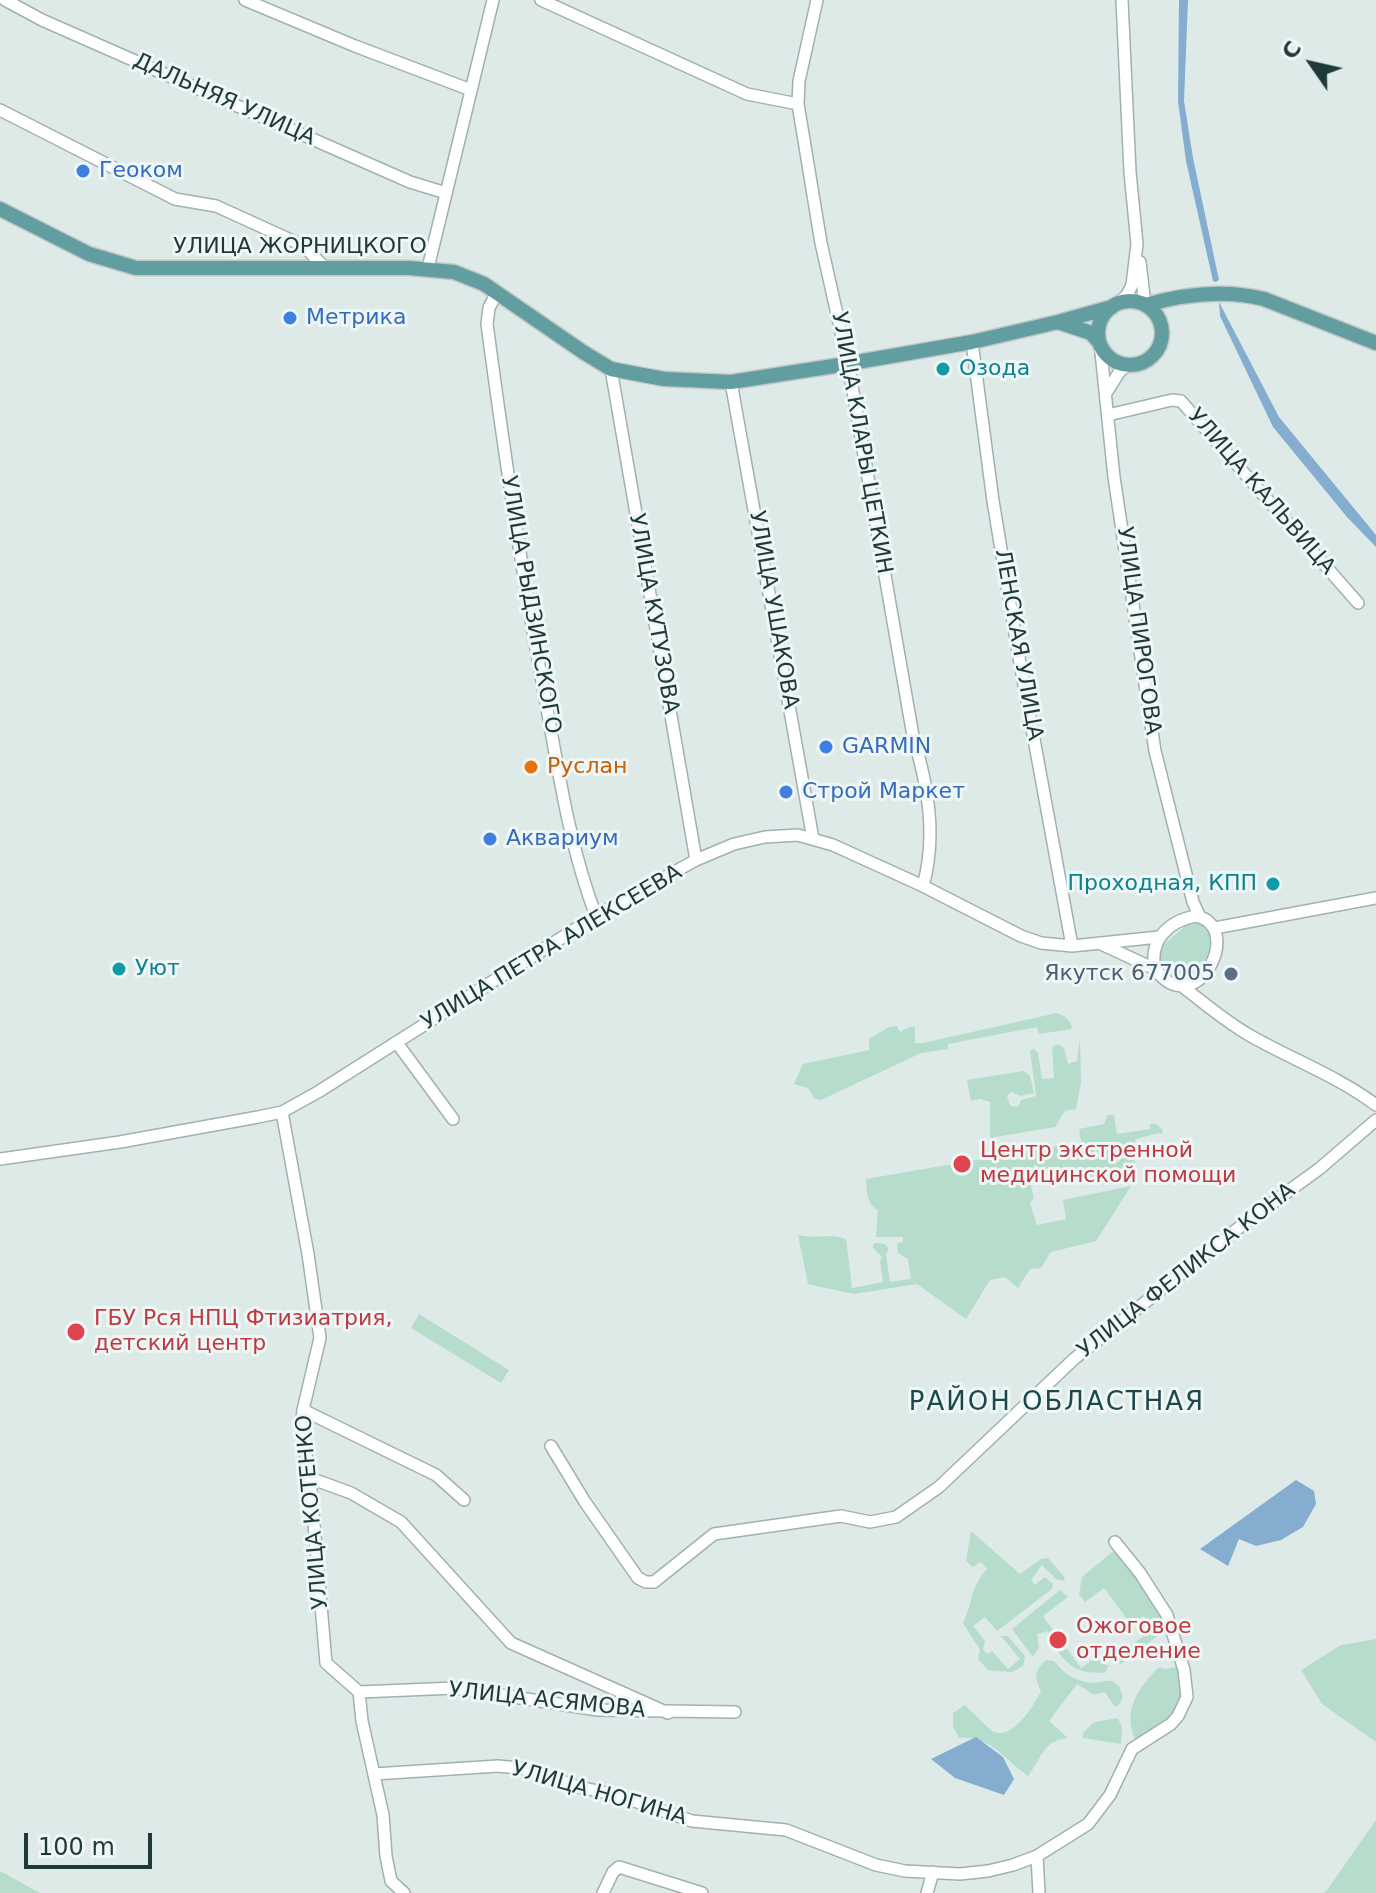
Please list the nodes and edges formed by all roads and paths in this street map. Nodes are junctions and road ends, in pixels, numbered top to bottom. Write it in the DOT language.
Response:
graph roads {
  1 [pos="5,0"];
  2 [pos="245,0"];
  3 [pos="493,0"];
  4 [pos="541,0"];
  5 [pos="817,0"];
  6 [pos="1122,0"];
  7 [pos="471,90"];
  8 [pos="798,104"];
  9 [pos="0,110"];
  10 [pos="446,193"];
  11 [pos="0,209"];
  12 [pos="1137,244"];
  13 [pos="428,268"];
  14 [pos="326,269"];
  15 [pos="497,292"];
  16 [pos="1190,297"];
  17 [pos="1116,305"];
  18 [pos="1145,305"];
  19 [pos="1058,322"];
  20 [pos="1162,329"];
  21 [pos="972,342"];
  22 [pos="1100,343"];
  23 [pos="1376,343"];
  24 [pos="848,363"];
  25 [pos="1128,365"];
  26 [pos="611,369"];
  27 [pos="731,382"];
  28 [pos="1106,394"];
  29 [pos="1108,415"];
  30 [pos="1358,603"];
  31 [pos="813,839"];
  32 [pos="696,860"];
  33 [pos="923,886"];
  34 [pos="1376,898"];
  35 [pos="1193,902"];
  36 [pos="596,916"];
  37 [pos="1200,917"];
  38 [pos="1184,918"];
  39 [pos="1215,928"];
  40 [pos="1159,937"];
  41 [pos="1101,943"];
  42 [pos="1072,946"];
  43 [pos="1155,969"];
  44 [pos="1202,978"];
  45 [pos="1183,987"];
  46 [pos="1201,1001"];
  47 [pos="397,1043"];
  48 [pos="1376,1105"];
  49 [pos="282,1112"];
  50 [pos="453,1119"];
  51 [pos="1376,1120"];
  52 [pos="0,1159"];
  53 [pos="303,1410"];
  54 [pos="551,1446"];
  55 [pos="310,1478"];
  56 [pos="464,1500"];
  57 [pos="1115,1542"];
  58 [pos="359,1692"];
  59 [pos="735,1712"];
  60 [pos="668,1713"];
  61 [pos="374,1774"];
  62 [pos="1037,1856"];
  63 [pos="933,1872"];
  64 [pos="404,1893"];
  65 [pos="603,1893"];
  66 [pos="702,1893"];
  67 [pos="927,1893"];
  68 [pos="1039,1893"];
  1 -- 10 [label="street, ДАЛЬНЯЯ УЛИЦА"];
  2 -- 7 [label="street"];
  3 -- 7 [label="street"];
  4 -- 8 [label="street"];
  5 -- 8 [label="street, УЛИЦА КЛАРЫ ЦЕТКИН"];
  6 -- 12 [label="street"];
  7 -- 10 [label="street"];
  8 -- 24 [label="street, УЛИЦА КЛАРЫ ЦЕТКИН"];
  9 -- 14 [label="street"];
  10 -- 13 [label="street"];
  11 -- 14 [label="main road, УЛИЦА ЖОРНИЦКОГО"];
  12 -- 17 [label="street"];
  12 -- 18 [label="street"];
  13 -- 14 [label="main road, УЛИЦА ЖОРНИЦКОГО"];
  13 -- 15 [label="main road, УЛИЦА ЖОРНИЦКОГО"];
  15 -- 26 [label="main road, УЛИЦА ЖОРНИЦКОГО"];
  15 -- 36 [label="street, УЛИЦА РЫДЗИНСКОГО"];
  16 -- 18 [label="main road"];
  16 -- 20 [label="main road"];
  16 -- 23 [label="main road"];
  17 -- 18 [label="main road"];
  17 -- 19 [label="main road, УЛИЦА ЖОРНИЦКОГО"];
  17 -- 22 [label="main road"];
  18 -- 20 [label="main road"];
  19 -- 21 [label="main road, УЛИЦА ЖОРНИЦКОГО"];
  19 -- 22 [label="main road"];
  20 -- 25 [label="main road"];
  21 -- 24 [label="main road, УЛИЦА ЖОРНИЦКОГО"];
  21 -- 42 [label="street, ЛЕНСКАЯ УЛИЦА"];
  22 -- 25 [label="main road"];
  22 -- 28 [label="street, УЛИЦА ПИРОГОВА"];
  24 -- 27 [label="main road, УЛИЦА ЖОРНИЦКОГО"];
  24 -- 33 [label="street, УЛИЦА КЛАРЫ ЦЕТКИН"];
  25 -- 28 [label="street"];
  26 -- 27 [label="main road, УЛИЦА ЖОРНИЦКОГО"];
  26 -- 32 [label="street, УЛИЦА КУТУЗОВА"];
  27 -- 31 [label="street, УЛИЦА УШАКОВА"];
  28 -- 29 [label="street, УЛИЦА ПИРОГОВА"];
  29 -- 30 [label="street, УЛИЦА КАЛЬВИЦА"];
  29 -- 35 [label="street, УЛИЦА ПИРОГОВА"];
  31 -- 32 [label="street, УЛИЦА ПЕТРА АЛЕКСЕЕВА"];
  31 -- 33 [label="street, УЛИЦА ПЕТРА АЛЕКСЕЕВА"];
  32 -- 36 [label="street, УЛИЦА ПЕТРА АЛЕКСЕЕВА"];
  33 -- 42 [label="street, УЛИЦА ПЕТРА АЛЕКСЕЕВА"];
  34 -- 39 [label="street"];
  35 -- 37 [label="street, УЛИЦА ПИРОГОВА"];
  35 -- 38 [label="street"];
  36 -- 47 [label="street, УЛИЦА ПЕТРА АЛЕКСЕЕВА"];
  37 -- 38 [label="street"];
  37 -- 39 [label="street"];
  38 -- 40 [label="street"];
  39 -- 44 [label="street"];
  40 -- 41 [label="street, УЛИЦА ПЕТРА АЛЕКСЕЕВА"];
  40 -- 43 [label="street"];
  41 -- 42 [label="street, УЛИЦА ПЕТРА АЛЕКСЕЕВА"];
  41 -- 43 [label="street"];
  43 -- 45 [label="street"];
  44 -- 45 [label="street"];
  44 -- 46 [label="street"];
  45 -- 46 [label="street"];
  46 -- 48 [label="street"];
  47 -- 49 [label="street, УЛИЦА ПЕТРА АЛЕКСЕЕВА"];
  47 -- 50 [label="street"];
  49 -- 52 [label="street, УЛИЦА ПЕТРА АЛЕКСЕЕВА"];
  49 -- 53 [label="street, УЛИЦА КОТЕНКО"];
  51 -- 54 [label="street, УЛИЦА ФЕЛИКСА КОНА"];
  53 -- 55 [label="street, УЛИЦА КОТЕНКО"];
  53 -- 56 [label="street"];
  55 -- 58 [label="street, УЛИЦА КОТЕНКО"];
  55 -- 60 [label="street"];
  57 -- 62 [label="street, УЛИЦА НОГИНА"];
  58 -- 60 [label="street, УЛИЦА АСЯМОВА"];
  58 -- 61 [label="street"];
  59 -- 60 [label="street, УЛИЦА АСЯМОВА"];
  61 -- 63 [label="street, УЛИЦА НОГИНА"];
  61 -- 64 [label="street"];
  62 -- 63 [label="street, УЛИЦА НОГИНА"];
  62 -- 68 [label="street"];
  63 -- 67 [label="street"];
  65 -- 66 [label="street"];
}
